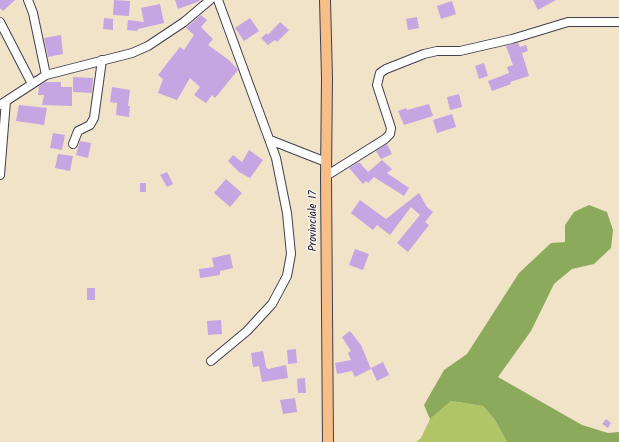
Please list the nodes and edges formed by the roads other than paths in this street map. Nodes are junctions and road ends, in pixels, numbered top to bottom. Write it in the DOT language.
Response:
graph roads {
  1 [pos="28,0"];
  2 [pos="210,0"];
  3 [pos="218,0"];
  4 [pos="324,0"];
  5 [pos="0,22"];
  6 [pos="619,22"];
  7 [pos="102,60"];
  8 [pos="46,75"];
  9 [pos="32,84"];
  10 [pos="3,103"];
  11 [pos="270,140"];
  12 [pos="73,144"];
  13 [pos="326,162"];
  14 [pos="0,175"];
  15 [pos="326,176"];
  16 [pos="211,361"];
  17 [pos="328,442"];
  1 -- 8 [label="street"];
  2 -- 7 [label="street"];
  3 -- 11 [label="street"];
  4 -- 13 [label="main road, Provinciale 17"];
  5 -- 9 [label="street"];
  6 -- 15 [label="street"];
  7 -- 8 [label="street"];
  7 -- 12 [label="street"];
  8 -- 9 [label="street"];
  9 -- 10 [label="street"];
  10 -- 14 [label="street"];
  11 -- 13 [label="street"];
  11 -- 16 [label="street"];
  13 -- 15 [label="main road, Provinciale 17"];
  15 -- 17 [label="main road, Provinciale 17"];
}
